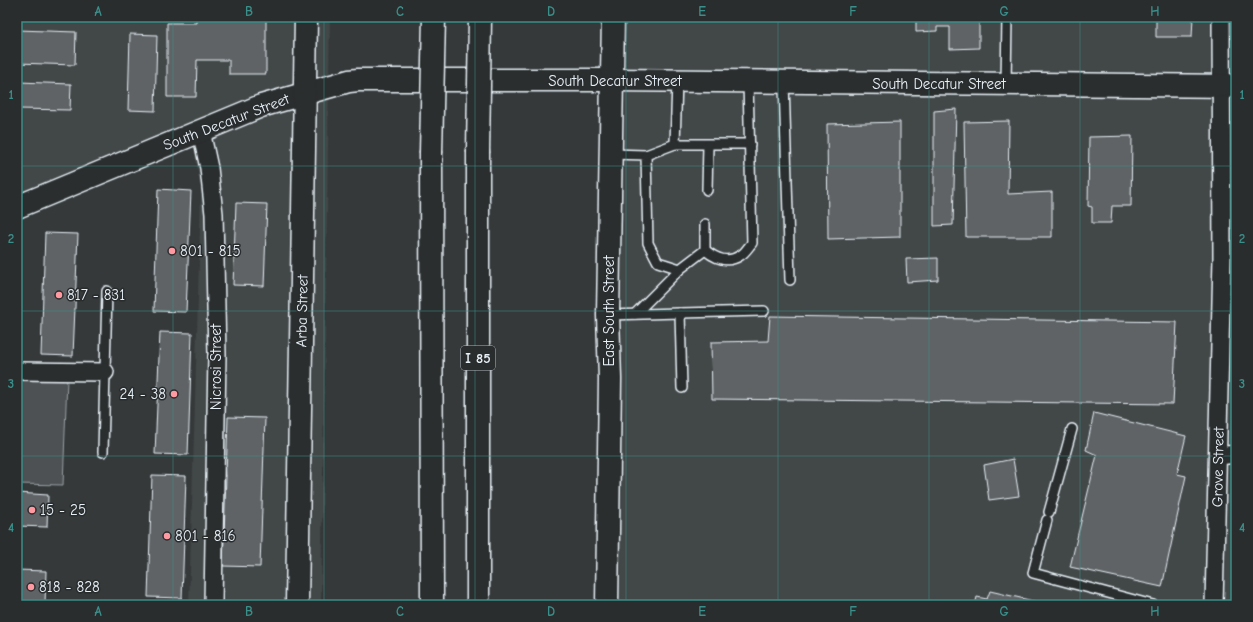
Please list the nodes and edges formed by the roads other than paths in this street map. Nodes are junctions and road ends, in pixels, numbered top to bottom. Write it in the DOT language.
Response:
graph roads {
  1 [pos="306,17"];
  2 [pos="434,17"];
  3 [pos="480,17"];
  4 [pos="613,17"];
  5 [pos="1007,17"];
  6 [pos="1221,17"];
  7 [pos="611,80"];
  8 [pos="677,81"];
  9 [pos="748,82"];
  10 [pos="784,82"];
  11 [pos="1006,84"];
  12 [pos="1229,86"];
  13 [pos="305,93"];
  14 [pos="200,131"];
  15 [pos="675,144"];
  16 [pos="750,144"];
  17 [pos="708,145"];
  18 [pos="611,154"];
  19 [pos="646,155"];
  20 [pos="707,190"];
  21 [pos="17,207"];
  22 [pos="705,224"];
  23 [pos="705,250"];
  24 [pos="680,269"];
  25 [pos="790,280"];
  26 [pos="107,291"];
  27 [pos="764,311"];
  28 [pos="680,313"];
  29 [pos="634,314"];
  30 [pos="608,315"];
  31 [pos="17,371"];
  32 [pos="104,372"];
  33 [pos="682,388"];
  34 [pos="1072,429"];
  35 [pos="103,452"];
  36 [pos="1236,454"];
  37 [pos="1218,456"];
  38 [pos="213,605"];
  39 [pos="298,605"];
  40 [pos="432,605"];
  41 [pos="478,605"];
  42 [pos="607,605"];
  43 [pos="1153,605"];
  44 [pos="1214,605"];
  1 -- 13 [label="main road, Arba Street"];
  2 -- 40 [label="main road, bridge"];
  3 -- 41 [label="main road, I 85, bridge"];
  4 -- 7 [label="main road, East South Street"];
  5 -- 11 [label="lane"];
  6 -- 12 [label="street, Grove Street"];
  7 -- 8 [label="main road, South Decatur Street"];
  7 -- 13 [label="main road, South Decatur Street"];
  7 -- 18 [label="main road, East South Street"];
  8 -- 9 [label="main road, South Decatur Street"];
  8 -- 15 [label="lane"];
  9 -- 10 [label="main road, South Decatur Street"];
  9 -- 16 [label="lane"];
  10 -- 11 [label="main road, South Decatur Street"];
  10 -- 25 [label="lane"];
  11 -- 12 [label="main road, South Decatur Street"];
  12 -- 37 [label="street, Grove Street"];
  13 -- 14 [label="main road, South Decatur Street"];
  13 -- 39 [label="main road, Arba Street"];
  14 -- 21 [label="main road, South Decatur Street"];
  14 -- 38 [label="street, Nicrosi Street"];
  15 -- 17 [label="lane"];
  15 -- 19 [label="lane"];
  16 -- 17 [label="lane"];
  16 -- 23 [label="lane"];
  17 -- 20 [label="lane"];
  18 -- 19 [label="lane"];
  18 -- 30 [label="main road, East South Street"];
  19 -- 24 [label="lane"];
  22 -- 23 [label="lane"];
  23 -- 24 [label="lane"];
  24 -- 29 [label="lane"];
  26 -- 32 [label="lane"];
  27 -- 28 [label="lane"];
  28 -- 29 [label="lane"];
  28 -- 33 [label="lane"];
  29 -- 30 [label="lane"];
  30 -- 42 [label="main road, East South Street"];
  31 -- 32 [label="street"];
  32 -- 35 [label="lane"];
  34 -- 43 [label="lane"];
  36 -- 37 [label="street"];
  37 -- 44 [label="street, Grove Street"];
}
